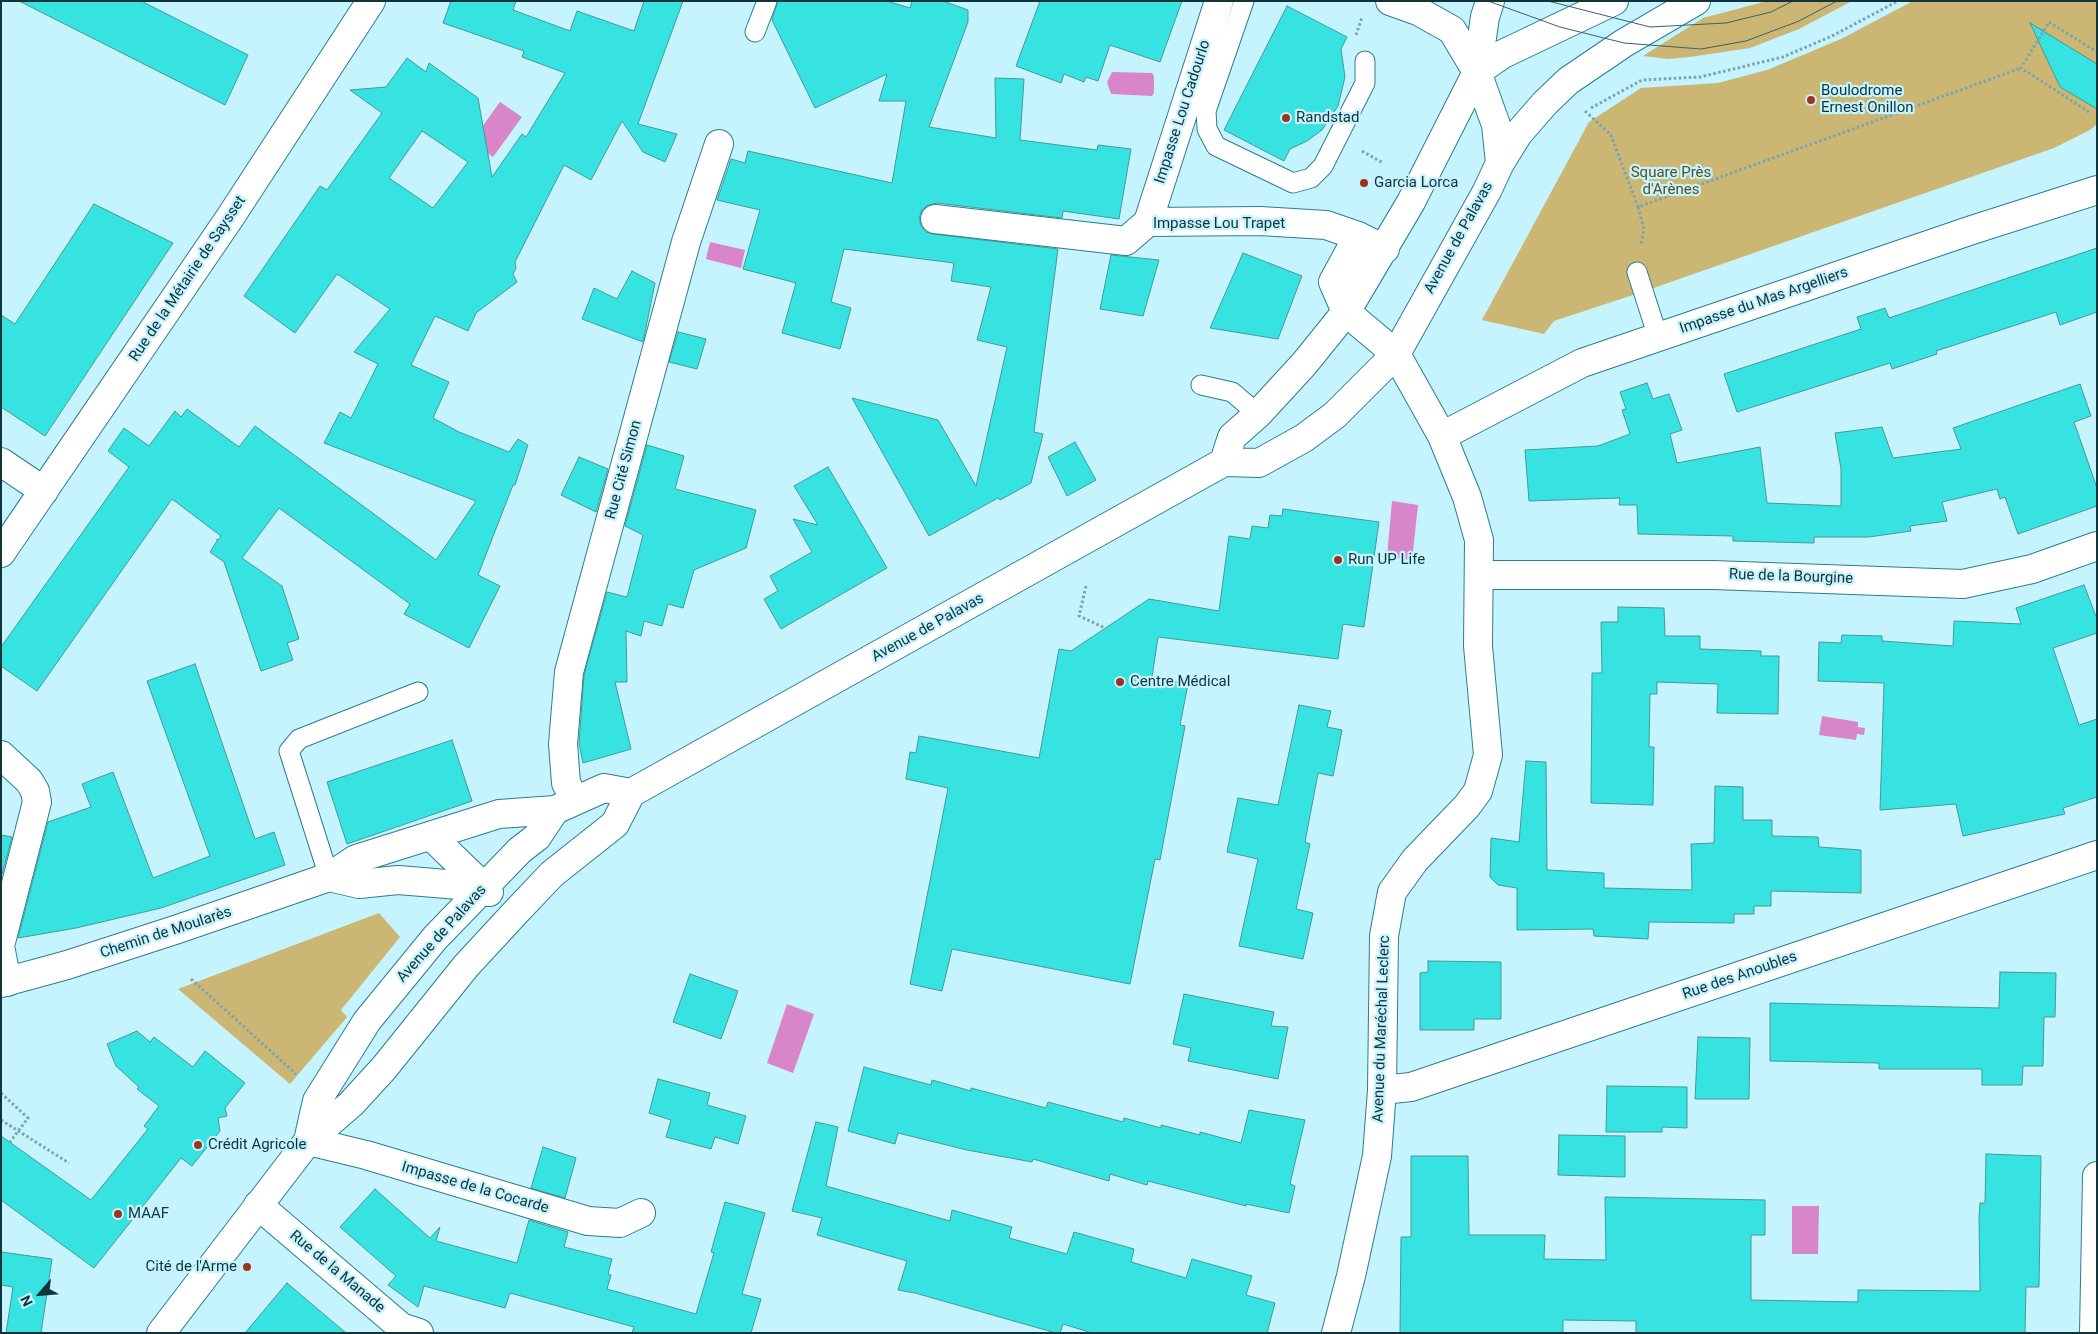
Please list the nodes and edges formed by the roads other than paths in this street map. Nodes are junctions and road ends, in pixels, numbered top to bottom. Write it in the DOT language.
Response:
graph roads {
  1 [pos="371,1"];
  2 [pos="767,1"];
  3 [pos="1219,1"];
  4 [pos="1244,1"];
  5 [pos="1390,1"];
  6 [pos="1490,1"];
  7 [pos="1614,1"];
  8 [pos="1696,1"];
  9 [pos="756,32"];
  10 [pos="1365,61"];
  11 [pos="1477,72"];
  12 [pos="719,144"];
  13 [pos="1500,163"];
  14 [pos="2097,190"];
  15 [pos="935,219"];
  16 [pos="1148,222"];
  17 [pos="1358,236"];
  18 [pos="1385,249"];
  19 [pos="1637,272"];
  20 [pos="1346,312"];
  21 [pos="1658,337"];
  22 [pos="1396,354"];
  23 [pos="1201,384"];
  24 [pos="1258,414"];
  25 [pos="1442,436"];
  26 [pos="1,462"];
  27 [pos="1224,462"];
  28 [pos="44,491"];
  29 [pos="2097,546"];
  30 [pos="1,553"];
  31 [pos="1480,575"];
  32 [pos="418,692"];
  33 [pos="1,755"];
  34 [pos="631,793"];
  35 [pos="565,805"];
  36 [pos="430,836"];
  37 [pos="2097,856"];
  38 [pos="329,878"];
  39 [pos="483,887"];
  40 [pos="515,913"];
  41 [pos="1,942"];
  42 [pos="1,951"];
  43 [pos="4,982"];
  44 [pos="1382,1090"];
  45 [pos="308,1141"];
  46 [pos="2097,1176"];
  47 [pos="258,1205"];
  48 [pos="642,1213"];
  49 [pos="2096,1294"];
  50 [pos="407,1331"];
  51 [pos="161,1333"];
  52 [pos="1336,1333"];
  53 [pos="2094,1333"];
  1 -- 28 [label="street, Rue de la Métairie de Saysset"];
  2 -- 9 [label="lane"];
  3 -- 16 [label="street, Impasse Lou Cadourlo"];
  4 -- 10 [label="lane"];
  5 -- 11 [label="street"];
  6 -- 11 [label="street"];
  7 -- 11 [label="street"];
  8 -- 13 [label="street, Avenue de Palavas"];
  11 -- 13 [label="street"];
  11 -- 18 [label="street"];
  12 -- 35 [label="street, Rue Cité Simon"];
  13 -- 22 [label="street, Avenue de Palavas"];
  14 -- 21 [label="street, Impasse du Mas Argelliers"];
  15 -- 16 [label="street, Impasse Lou Trapet"];
  16 -- 17 [label="street, Impasse Lou Trapet"];
  17 -- 18 [label="street"];
  17 -- 20 [label="street"];
  18 -- 20 [label="street"];
  19 -- 21 [label="lane"];
  20 -- 22 [label="street"];
  20 -- 24 [label="street"];
  21 -- 25 [label="street, Impasse du Mas Argelliers"];
  22 -- 25 [label="street, Avenue du Maréchal Leclerc"];
  22 -- 27 [label="street, Avenue de Palavas"];
  23 -- 24 [label="lane"];
  24 -- 27 [label="street"];
  25 -- 31 [label="street, Avenue du Maréchal Leclerc"];
  26 -- 28 [label="street"];
  27 -- 34 [label="street, Avenue de Palavas"];
  28 -- 30 [label="street, Rue de la Métairie de Saysset"];
  29 -- 31 [label="street, Rue de la Bourgine"];
  31 -- 44 [label="street, Avenue du Maréchal Leclerc"];
  32 -- 38 [label="lane"];
  33 -- 41 [label="street"];
  34 -- 35 [label="street"];
  34 -- 40 [label="street, Avenue de Palavas"];
  35 -- 36 [label="street, Chemin de Moularès"];
  35 -- 39 [label="street, Avenue de Palavas"];
  36 -- 38 [label="street, Chemin de Moularès"];
  36 -- 39 [label="street"];
  37 -- 44 [label="street, Rue des Anoubles"];
  38 -- 39 [label="street, Chemin de Moularès"];
  38 -- 43 [label="street, Chemin de Moularès"];
  39 -- 40 [label="street"];
  39 -- 45 [label="street, Avenue de Palavas"];
  40 -- 45 [label="street, Avenue de Palavas"];
  42 -- 43 [label="street"];
  44 -- 52 [label="street, Avenue du Maréchal Leclerc"];
  45 -- 47 [label="street, Avenue de Palavas"];
  45 -- 48 [label="street, Impasse de la Cocarde"];
  46 -- 49 [label="street"];
  47 -- 50 [label="street, Rue de la Manade"];
  47 -- 51 [label="street, Avenue de Palavas"];
  49 -- 53 [label="street"];
}
